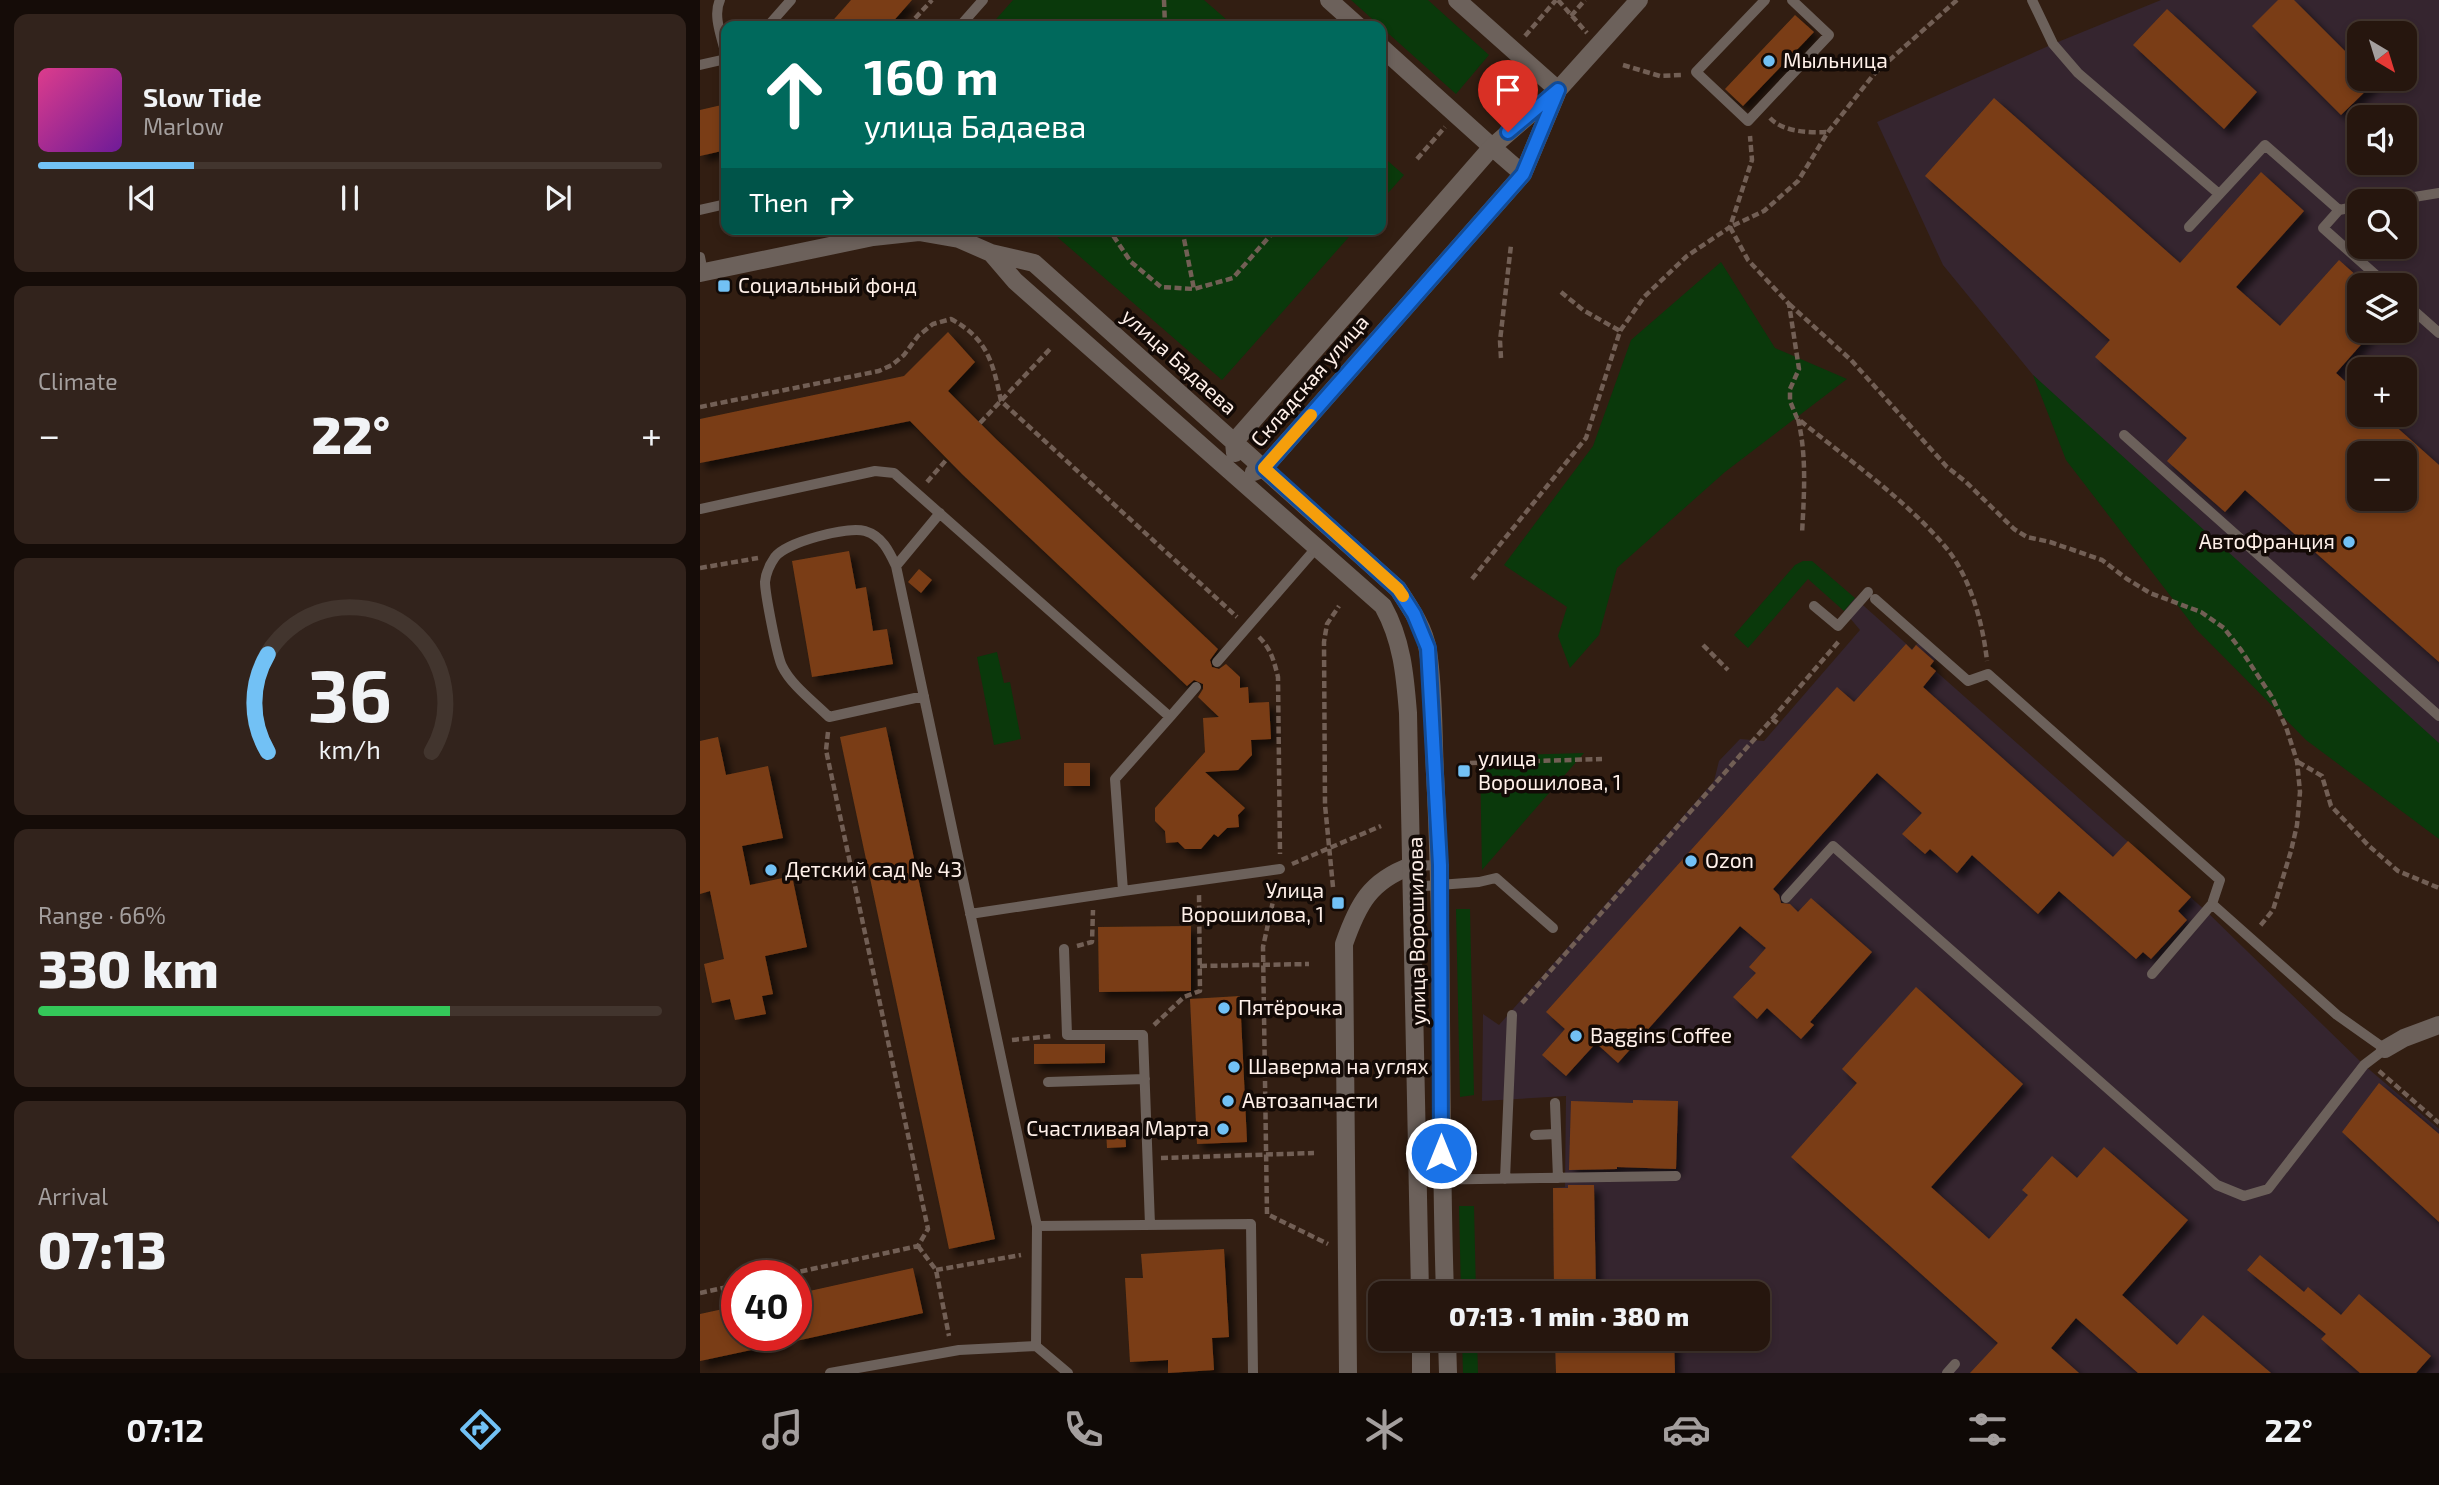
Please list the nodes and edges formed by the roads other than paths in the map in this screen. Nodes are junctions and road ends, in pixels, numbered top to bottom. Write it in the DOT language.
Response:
graph roads {
  1 [pos="720,0"];
  2 [pos="792,0"];
  3 [pos="983,0"];
  4 [pos="1329,0"];
  5 [pos="1457,0"];
  6 [pos="1639,0"];
  7 [pos="1765,0"];
  8 [pos="1792,0"];
  9 [pos="2032,0"];
  10 [pos="773,21"];
  11 [pos="964,21"];
  12 [pos="1352,21"];
  13 [pos="721,35"];
  14 [pos="1386,51"];
  15 [pos="721,59"];
  16 [pos="700,65"];
  17 [pos="1558,90"];
  18 [pos="1492,146"];
  19 [pos="1523,174"];
  20 [pos="2439,193"];
  21 [pos="2219,194"];
  22 [pos="2417,197"];
  23 [pos="721,205"];
  24 [pos="2347,208"];
  25 [pos="2339,209"];
  26 [pos="700,210"];
  27 [pos="2189,227"];
  28 [pos="891,235"];
  29 [pos="936,235"];
  30 [pos="991,253"];
  31 [pos="701,267"];
  32 [pos="2373,273"];
  33 [pos="2417,314"];
  34 [pos="2439,333"];
  35 [pos="2124,435"];
  36 [pos="1234,442"];
  37 [pos="1264,468"];
  38 [pos="1238,478"];
  39 [pos="700,509"];
  40 [pos="940,513"];
  41 [pos="1317,547"];
  42 [pos="896,566"];
  43 [pos="1814,606"];
  44 [pos="1414,614"];
  45 [pos="1392,623"];
  46 [pos="1217,662"];
  47 [pos="1196,687"];
  48 [pos="925,696"];
  49 [pos="2439,716"];
  50 [pos="1170,717"];
  51 [pos="1440,865"];
  52 [pos="1411,866"];
  53 [pos="1280,869"];
  54 [pos="1440,885"];
  55 [pos="1412,887"];
  56 [pos="1123,891"];
  57 [pos="1786,898"];
  58 [pos="2212,904"];
  59 [pos="970,914"];
  60 [pos="1553,928"];
  61 [pos="1064,949"];
  62 [pos="2152,974"];
  63 [pos="1512,1015"];
  64 [pos="2439,1025"];
  65 [pos="2385,1049"];
  66 [pos="1145,1079"];
  67 [pos="1048,1082"];
  68 [pos="1555,1103"];
  69 [pos="1556,1134"];
  70 [pos="1535,1135"];
  71 [pos="1676,1176"];
  72 [pos="1558,1178"];
  73 [pos="1505,1179"];
  74 [pos="1418,1180"];
  75 [pos="1441,1180"];
  76 [pos="1150,1225"];
  77 [pos="1037,1226"];
  78 [pos="1420,1281"];
  79 [pos="1445,1281"];
  80 [pos="1036,1346"];
  81 [pos="1421,1351"];
  82 [pos="1447,1351"];
  83 [pos="1955,1364"];
  84 [pos="830,1373"];
  85 [pos="1068,1373"];
  86 [pos="1253,1373"];
  87 [pos="1348,1373"];
  88 [pos="1421,1373"];
  89 [pos="1448,1373"];
  90 [pos="1947,1373"];
  1 -- 13 [label="lane"];
  2 -- 10 [label="lane"];
  3 -- 11 [label="lane"];
  4 -- 12 [label="street"];
  5 -- 17 [label="street"];
  6 -- 17 [label="street, Складская улица"];
  7 -- 8 [label="lane"];
  9 -- 21 [label="lane"];
  14 -- 18 [label="street"];
  15 -- 16 [label="lane"];
  17 -- 18 [label="street, Складская улица"];
  17 -- 19 [label="street, Складская улица"];
  18 -- 19 [label="street"];
  18 -- 36 [label="street, Складская улица"];
  19 -- 37 [label="street, Складская улица"];
  20 -- 22 [label="lane"];
  21 -- 25 [label="lane"];
  21 -- 27 [label="lane"];
  23 -- 26 [label="lane"];
  24 -- 25 [label="lane"];
  25 -- 32 [label="lane"];
  28 -- 31 [label="street, улица Бадаева"];
  29 -- 30 [label="street, улица Бадаева"];
  30 -- 36 [label="street, улица Бадаева"];
  30 -- 38 [label="street, улица Бадаева"];
  33 -- 34 [label="lane"];
  35 -- 49 [label="lane"];
  36 -- 37 [label="street, улица Бадаева"];
  36 -- 38 [label="street, Складская улица"];
  37 -- 38 [label="street, Складская улица"];
  37 -- 44 [label="street, улица Бадаева"];
  38 -- 41 [label="street, улица Бадаева"];
  39 -- 40 [label="lane"];
  40 -- 42 [label="lane"];
  40 -- 50 [label="lane"];
  41 -- 45 [label="street, улица Бадаева"];
  41 -- 46 [label="lane"];
  42 -- 48 [label="lane"];
  42 -- 48 [label="lane"];
  43 -- 58 [label="lane"];
  44 -- 51 [label="street, улица Ворошилова"];
  45 -- 52 [label="street, улица Ворошилова"];
  47 -- 50 [label="lane"];
  48 -- 59 [label="lane"];
  50 -- 56 [label="lane"];
  51 -- 52 [label="lane"];
  51 -- 54 [label="street, улица Ворошилова"];
  52 -- 55 [label="street, улица Ворошилова"];
  52 -- 87 [label="street"];
  53 -- 56 [label="lane"];
  54 -- 55 [label="lane"];
  54 -- 60 [label="lane"];
  54 -- 75 [label="street, улица Ворошилова"];
  55 -- 74 [label="street, улица Ворошилова"];
  56 -- 59 [label="lane"];
  57 -- 65 [label="lane"];
  58 -- 62 [label="lane"];
  58 -- 65 [label="lane"];
  59 -- 77 [label="lane"];
  61 -- 66 [label="lane"];
  63 -- 73 [label="lane"];
  64 -- 65 [label="street"];
  66 -- 67 [label="lane"];
  66 -- 76 [label="lane"];
  68 -- 69 [label="lane"];
  69 -- 70 [label="lane"];
  69 -- 72 [label="lane"];
  71 -- 72 [label="lane"];
  72 -- 73 [label="lane"];
  73 -- 75 [label="lane"];
  74 -- 75 [label="lane"];
  74 -- 78 [label="street, улица Ворошилова"];
  75 -- 79 [label="street, улица Ворошилова"];
  76 -- 77 [label="lane"];
  76 -- 86 [label="lane"];
  77 -- 80 [label="lane"];
  80 -- 84 [label="lane"];
  80 -- 85 [label="lane"];
  81 -- 88 [label="street"];
  82 -- 89 [label="street"];
  83 -- 90 [label="lane"];
}
